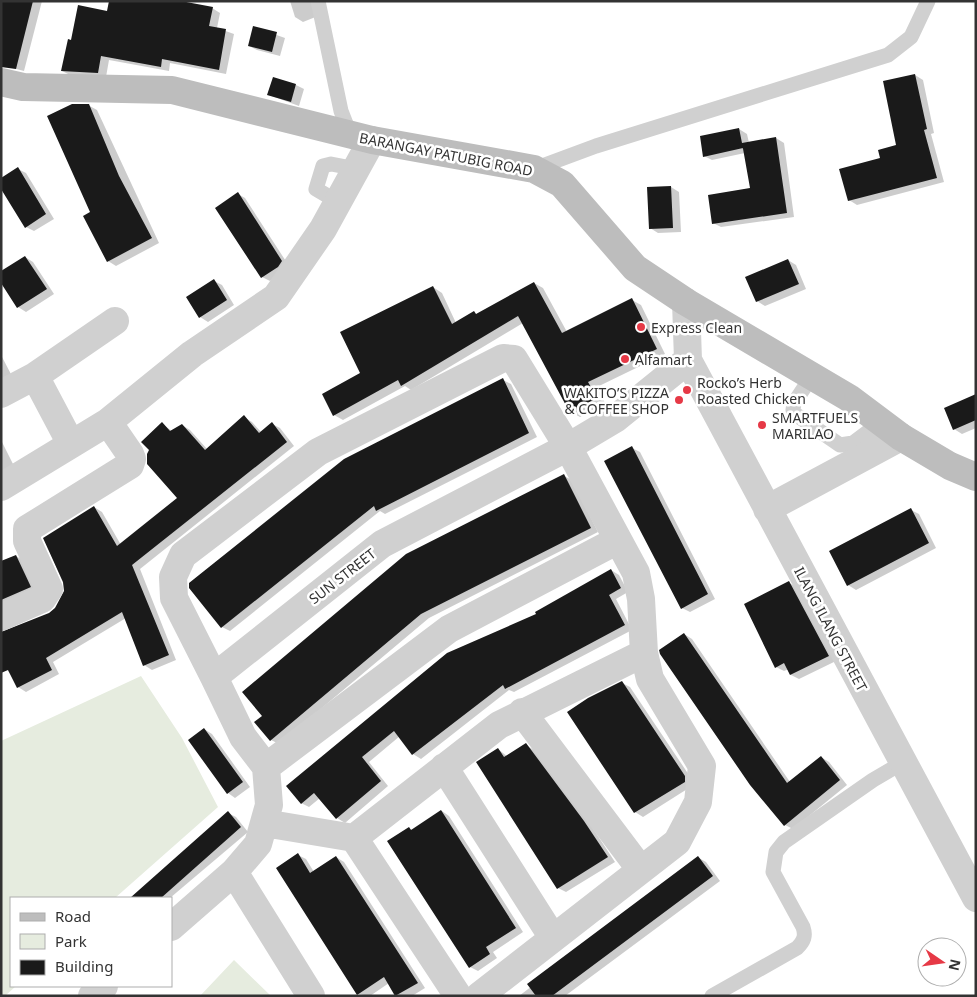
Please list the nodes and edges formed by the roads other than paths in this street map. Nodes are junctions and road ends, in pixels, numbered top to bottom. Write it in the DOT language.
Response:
graph roads {
  1 [pos="318,1"];
  2 [pos="928,1"];
  3 [pos="1,82"];
  4 [pos="361,137"];
  5 [pos="534,169"];
  6 [pos="686,302"];
  7 [pos="115,321"];
  8 [pos="688,360"];
  9 [pos="35,376"];
  10 [pos="812,376"];
  11 [pos="1,394"];
  12 [pos="108,422"];
  13 [pos="891,430"];
  14 [pos="71,444"];
  15 [pos="568,447"];
  16 [pos="976,477"];
  17 [pos="1,487"];
  18 [pos="768,510"];
  19 [pos="618,540"];
  20 [pos="1,617"];
  21 [pos="644,653"];
  22 [pos="214,677"];
  23 [pos="522,712"];
  24 [pos="902,763"];
  25 [pos="266,767"];
  26 [pos="444,767"];
  27 [pos="264,823"];
  28 [pos="354,838"];
  29 [pos="641,870"];
  30 [pos="234,872"];
  31 [pos="976,898"];
  32 [pos="172,926"];
  33 [pos="553,938"];
  34 [pos="103,987"];
  35 [pos="92,996"];
  36 [pos="311,996"];
  37 [pos="458,996"];
  38 [pos="479,996"];
  39 [pos="712,996"];
  1 -- 4 [label="lane"];
  2 -- 5 [label="lane"];
  3 -- 4 [label="main road, BARANGAY PATUBIG ROAD"];
  4 -- 5 [label="main road, BARANGAY PATUBIG ROAD"];
  4 -- 12 [label="street"];
  5 -- 6 [label="main road, BARANGAY PATUBIG ROAD"];
  6 -- 8 [label="street"];
  6 -- 10 [label="main road, BARANGAY PATUBIG ROAD"];
  7 -- 9 [label="street"];
  8 -- 15 [label="street, SUN STREET"];
  8 -- 18 [label="street, ILANG ILANG STREET"];
  9 -- 11 [label="street"];
  9 -- 14 [label="street"];
  10 -- 13 [label="main road, BARANGAY PATUBIG ROAD"];
  10 -- 13 [label="lane"];
  12 -- 14 [label="street"];
  12 -- 20 [label="street"];
  13 -- 16 [label="main road, BARANGAY PATUBIG ROAD"];
  13 -- 18 [label="street"];
  14 -- 17 [label="street"];
  15 -- 19 [label="street"];
  15 -- 22 [label="street, SUN STREET"];
  15 -- 22 [label="street"];
  18 -- 24 [label="street, ILANG ILANG STREET"];
  19 -- 21 [label="street"];
  19 -- 25 [label="street"];
  21 -- 23 [label="street"];
  21 -- 29 [label="street"];
  22 -- 25 [label="street"];
  23 -- 26 [label="street"];
  23 -- 29 [label="street"];
  24 -- 31 [label="street, ILANG ILANG STREET"];
  24 -- 39 [label="lane"];
  25 -- 27 [label="street"];
  26 -- 28 [label="street"];
  26 -- 33 [label="street"];
  27 -- 28 [label="street"];
  27 -- 30 [label="street"];
  28 -- 37 [label="street"];
  29 -- 33 [label="street"];
  30 -- 32 [label="street"];
  30 -- 36 [label="street"];
  33 -- 38 [label="street"];
  34 -- 35 [label="street"];
}
